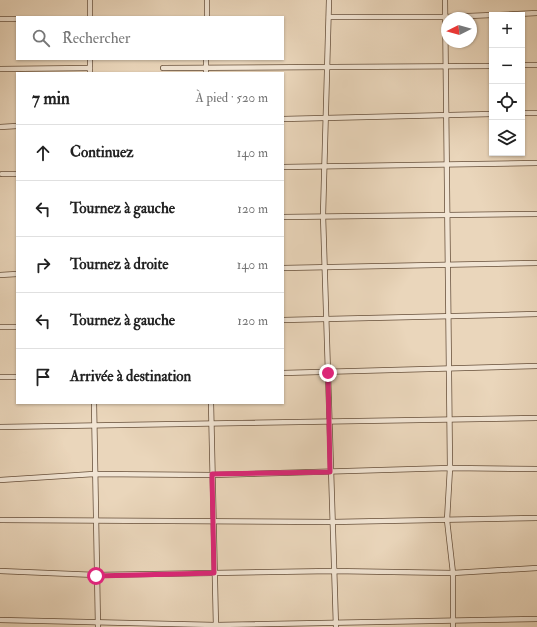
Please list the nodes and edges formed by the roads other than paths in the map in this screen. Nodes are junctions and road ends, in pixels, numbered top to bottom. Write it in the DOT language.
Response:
graph roads {
  1 [pos="90,0"];
  2 [pos="207,0"];
  3 [pos="329,0"];
  4 [pos="445,0"];
  5 [pos="445,12"];
  6 [pos="537,13"];
  7 [pos="525,14"];
  8 [pos="489,15"];
  9 [pos="90,16"];
  10 [pos="207,16"];
  11 [pos="477,16"];
  12 [pos="329,17"];
  13 [pos="441,17"];
  14 [pos="0,19"];
  15 [pos="16,19"];
  16 [pos="446,48"];
  17 [pos="90,60"];
  18 [pos="206,60"];
  19 [pos="525,65"];
  20 [pos="537,65"];
  21 [pos="327,66"];
  22 [pos="489,66"];
  23 [pos="206,67"];
  24 [pos="446,67"];
  25 [pos="163,68"];
  26 [pos="0,70"];
  27 [pos="90,71"];
  28 [pos="206,72"];
  29 [pos="525,113"];
  30 [pos="537,113"];
  31 [pos="489,114"];
  32 [pos="446,116"];
  33 [pos="325,118"];
  34 [pos="284,119"];
  35 [pos="16,126"];
  36 [pos="0,127"];
  37 [pos="537,163"];
  38 [pos="447,165"];
  39 [pos="324,166"];
  40 [pos="284,167"];
  41 [pos="2,174"];
  42 [pos="16,174"];
  43 [pos="537,214"];
  44 [pos="447,215"];
  45 [pos="323,216"];
  46 [pos="284,217"];
  47 [pos="537,263"];
  48 [pos="448,265"];
  49 [pos="284,268"];
  50 [pos="325,268"];
  51 [pos="16,274"];
  52 [pos="0,275"];
  53 [pos="537,314"];
  54 [pos="449,317"];
  55 [pos="327,318"];
  56 [pos="284,320"];
  57 [pos="16,326"];
  58 [pos="0,327"];
  59 [pos="537,366"];
  60 [pos="450,367"];
  61 [pos="328,373"];
  62 [pos="284,374"];
  63 [pos="0,377"];
  64 [pos="16,377"];
  65 [pos="94,404"];
  66 [pos="211,404"];
  67 [pos="537,418"];
  68 [pos="450,419"];
  69 [pos="329,421"];
  70 [pos="211,423"];
  71 [pos="94,425"];
  72 [pos="0,427"];
  73 [pos="450,468"];
  74 [pos="537,469"];
  75 [pos="330,472"];
  76 [pos="94,474"];
  77 [pos="212,474"];
  78 [pos="0,480"];
  79 [pos="537,518"];
  80 [pos="0,520"];
  81 [pos="447,520"];
  82 [pos="96,522"];
  83 [pos="213,522"];
  84 [pos="332,522"];
  85 [pos="537,568"];
  86 [pos="0,571"];
  87 [pos="333,571"];
  88 [pos="453,572"];
  89 [pos="214,573"];
  90 [pos="96,576"];
  91 [pos="537,619"];
  92 [pos="0,620"];
  93 [pos="98,621"];
  94 [pos="453,621"];
  95 [pos="336,625"];
  96 [pos="216,626"];
  97 [pos="98,627"];
  98 [pos="453,627"];
  1 -- 9 [label="street"];
  2 -- 10 [label="street"];
  3 -- 12 [label="street"];
  4 -- 5 [label="street"];
  6 -- 7 [label="street"];
  8 -- 11 [label="street"];
  12 -- 13 [label="street"];
  12 -- 21 [label="street"];
  14 -- 15 [label="street"];
  16 -- 24 [label="street"];
  17 -- 27 [label="street"];
  18 -- 23 [label="street"];
  19 -- 20 [label="street"];
  21 -- 23 [label="street"];
  21 -- 24 [label="street"];
  21 -- 33 [label="street"];
  22 -- 24 [label="street"];
  23 -- 25 [label="street"];
  23 -- 28 [label="street"];
  24 -- 32 [label="street"];
  26 -- 27 [label="street"];
  29 -- 30 [label="street"];
  31 -- 32 [label="street"];
  32 -- 33 [label="street"];
  32 -- 38 [label="street"];
  33 -- 34 [label="street"];
  33 -- 39 [label="street"];
  35 -- 36 [label="street"];
  37 -- 38 [label="street"];
  38 -- 39 [label="street"];
  38 -- 44 [label="street"];
  39 -- 40 [label="street"];
  39 -- 45 [label="street"];
  41 -- 42 [label="street"];
  43 -- 44 [label="street"];
  44 -- 45 [label="street"];
  44 -- 48 [label="street"];
  45 -- 46 [label="street"];
  45 -- 50 [label="street"];
  47 -- 48 [label="street"];
  48 -- 50 [label="street"];
  48 -- 54 [label="street"];
  49 -- 50 [label="street"];
  50 -- 55 [label="street"];
  51 -- 52 [label="street"];
  53 -- 54 [label="street"];
  54 -- 55 [label="street"];
  54 -- 60 [label="street"];
  55 -- 56 [label="street"];
  55 -- 61 [label="street"];
  57 -- 58 [label="street"];
  59 -- 60 [label="street"];
  60 -- 61 [label="street"];
  60 -- 68 [label="street"];
  61 -- 62 [label="street"];
  61 -- 69 [label="street"];
  63 -- 64 [label="street"];
  65 -- 71 [label="street"];
  66 -- 70 [label="street"];
  67 -- 68 [label="street"];
  68 -- 69 [label="street"];
  68 -- 73 [label="street"];
  69 -- 70 [label="street"];
  69 -- 75 [label="street"];
  70 -- 71 [label="street"];
  70 -- 77 [label="street"];
  71 -- 72 [label="street"];
  71 -- 76 [label="street"];
  73 -- 74 [label="street"];
  73 -- 75 [label="street"];
  73 -- 81 [label="street"];
  75 -- 77 [label="street"];
  75 -- 84 [label="street"];
  76 -- 77 [label="street"];
  76 -- 78 [label="street"];
  76 -- 82 [label="street"];
  77 -- 83 [label="street"];
  79 -- 81 [label="street"];
  80 -- 82 [label="street"];
  81 -- 84 [label="street"];
  81 -- 88 [label="street"];
  82 -- 83 [label="street"];
  82 -- 90 [label="street"];
  83 -- 84 [label="street"];
  83 -- 89 [label="street"];
  84 -- 87 [label="street"];
  85 -- 88 [label="street"];
  86 -- 90 [label="street"];
  87 -- 88 [label="street"];
  87 -- 89 [label="street"];
  87 -- 95 [label="street"];
  88 -- 94 [label="street"];
  89 -- 90 [label="street"];
  89 -- 96 [label="street"];
  90 -- 93 [label="street"];
  91 -- 94 [label="street"];
  92 -- 93 [label="street"];
  93 -- 96 [label="street"];
  93 -- 97 [label="street"];
  94 -- 95 [label="street"];
  94 -- 98 [label="street"];
  95 -- 96 [label="street"];
}
